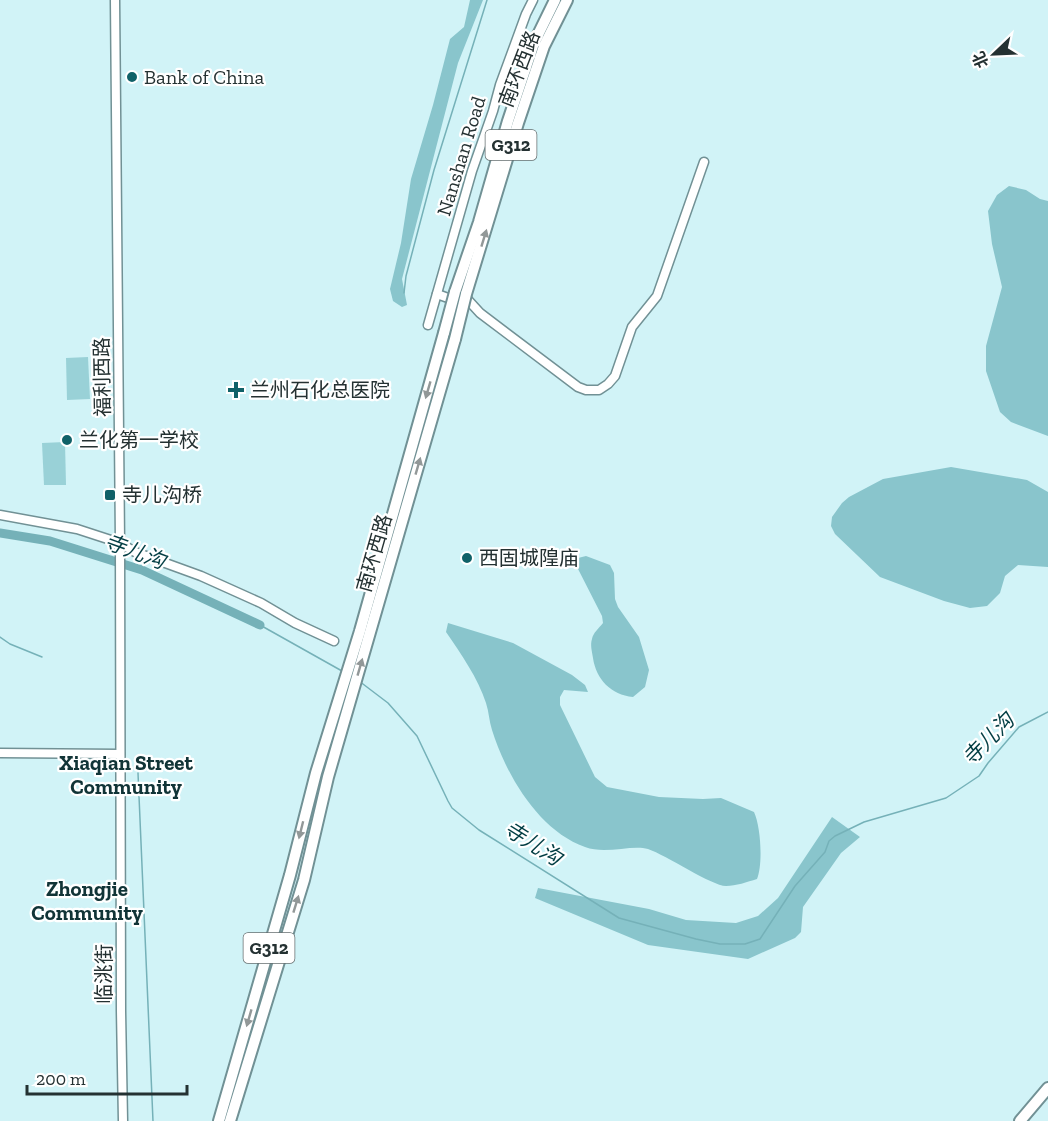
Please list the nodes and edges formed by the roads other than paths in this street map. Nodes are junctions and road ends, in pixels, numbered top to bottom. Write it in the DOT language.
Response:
graph roads {
  1 [pos="115,0"];
  2 [pos="533,0"];
  3 [pos="555,0"];
  4 [pos="567,0"];
  5 [pos="704,162"];
  6 [pos="461,293"];
  7 [pos="436,297"];
  8 [pos="428,325"];
  9 [pos="0,515"];
  10 [pos="396,523"];
  11 [pos="120,545"];
  12 [pos="333,640"];
  13 [pos="347,696"];
  14 [pos="0,753"];
  15 [pos="120,754"];
  16 [pos="1048,1088"];
  17 [pos="123,1121"];
  18 [pos="219,1121"];
  19 [pos="230,1121"];
  20 [pos="1020,1121"];
  1 -- 11 [label="street, 福利西路"];
  2 -- 7 [label="street, Nanshan Road"];
  3 -- 6 [label="highway, 南环西路 / G312"];
  6 -- 4 [label="highway, 南环西路 / G312, one-way"];
  5 -- 7 [label="street"];
  6 -- 10 [label="highway, 南环西路 / G312, one-way, bridge"];
  10 -- 6 [label="highway, 南环西路 / G312, one-way, bridge"];
  7 -- 8 [label="street, Nanshan Road"];
  9 -- 11 [label="street"];
  10 -- 13 [label="highway, 南环西路 / G312"];
  11 -- 12 [label="street"];
  11 -- 15 [label="street, 福利西路"];
  13 -- 18 [label="highway, 南环西路 / G312, one-way"];
  19 -- 13 [label="highway, 南环西路 / G312, one-way"];
  14 -- 15 [label="street"];
  15 -- 17 [label="street, 临洮街"];
  16 -- 20 [label="highway"];
}
